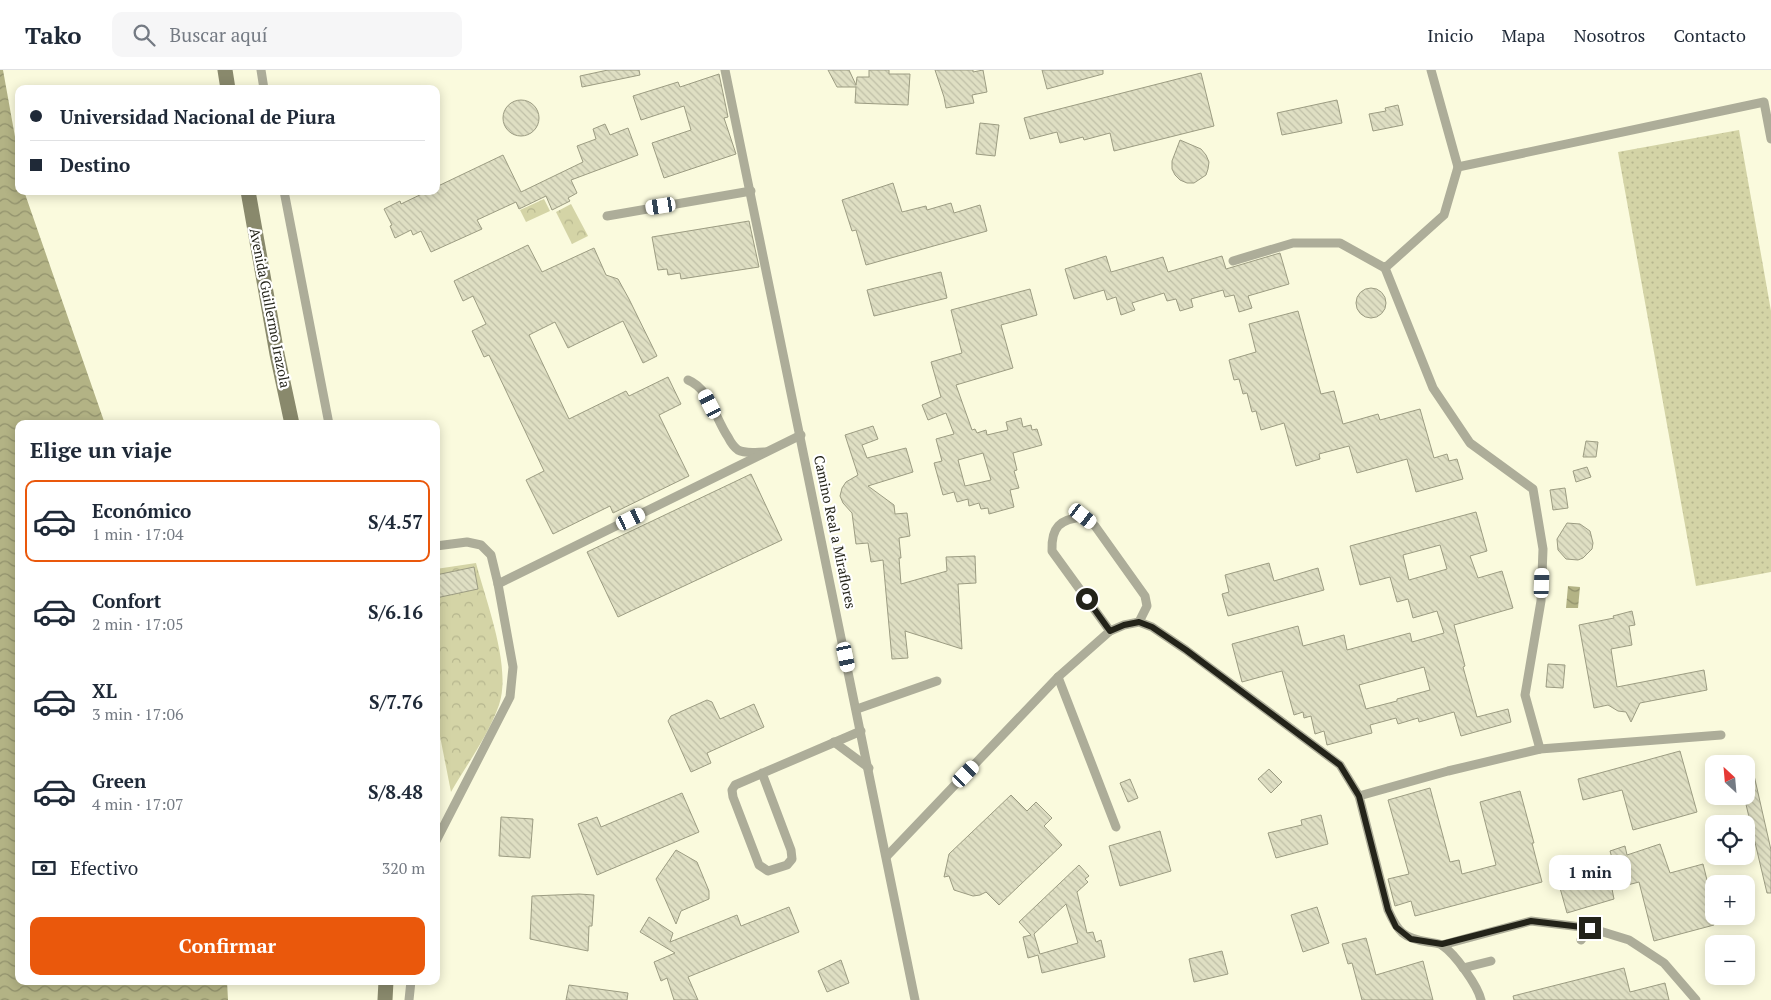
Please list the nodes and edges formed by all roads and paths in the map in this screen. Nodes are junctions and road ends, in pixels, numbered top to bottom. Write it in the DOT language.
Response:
graph roads {
  1 [pos="225,70"];
  2 [pos="260,70"];
  3 [pos="725,70"];
  4 [pos="1430,70"];
  5 [pos="227,85"];
  6 [pos="263,85"];
  7 [pos="1771,139"];
  8 [pos="1458,167"];
  9 [pos="751,191"];
  10 [pos="249,195"];
  11 [pos="285,195"];
  12 [pos="606,216"];
  13 [pos="1233,261"];
  14 [pos="1385,268"];
  15 [pos="688,380"];
  16 [pos="291,420"];
  17 [pos="328,420"];
  18 [pos="801,435"];
  19 [pos="768,452"];
  20 [pos="440,545"];
  21 [pos="498,584"];
  22 [pos="1139,622"];
  23 [pos="1110,631"];
  24 [pos="1058,677"];
  25 [pos="937,681"];
  26 [pos="857,709"];
  27 [pos="861,731"];
  28 [pos="1720,735"];
  29 [pos="834,742"];
  30 [pos="1540,749"];
  31 [pos="869,768"];
  32 [pos="762,773"];
  33 [pos="1359,796"];
  34 [pos="1116,826"];
  35 [pos="440,833"];
  36 [pos="887,856"];
  37 [pos="1590,928"];
  38 [pos="1582,940"];
  39 [pos="1442,944"];
  40 [pos="1491,962"];
  41 [pos="1464,968"];
  42 [pos="386,985"];
  43 [pos="411,985"];
  44 [pos="385,1000"];
  45 [pos="409,1000"];
  46 [pos="915,1000"];
  47 [pos="1481,1000"];
  48 [pos="1696,1000"];
  1 -- 5 [label="main road"];
  2 -- 6 [label="lane"];
  3 -- 9 [label="lane, Camino Real a Miraflores"];
  4 -- 8 [label="lane"];
  7 -- 8 [label="lane"];
  8 -- 14 [label="lane"];
  9 -- 12 [label="lane"];
  9 -- 18 [label="lane, Camino Real a Miraflores"];
  10 -- 16 [label="main road, Avenida Guillermo Irazola"];
  11 -- 17 [label="lane"];
  13 -- 14 [label="lane"];
  14 -- 30 [label="lane"];
  15 -- 19 [label="lane"];
  18 -- 19 [label="lane"];
  18 -- 26 [label="lane, Camino Real a Miraflores"];
  19 -- 21 [label="lane"];
  20 -- 21 [label="lane"];
  21 -- 35 [label="lane"];
  22 -- 23 [label="lane"];
  22 -- 23 [label="lane"];
  22 -- 33 [label="lane"];
  23 -- 24 [label="lane"];
  24 -- 34 [label="lane"];
  24 -- 36 [label="lane"];
  25 -- 26 [label="lane"];
  26 -- 27 [label="lane, Camino Real a Miraflores"];
  27 -- 29 [label="lane"];
  27 -- 31 [label="lane, Camino Real a Miraflores"];
  28 -- 30 [label="lane"];
  29 -- 31 [label="lane"];
  29 -- 32 [label="lane"];
  30 -- 33 [label="lane"];
  31 -- 36 [label="lane, Camino Real a Miraflores"];
  32 -- 32 [label="lane"];
  33 -- 39 [label="lane"];
  36 -- 46 [label="lane, Camino Real a Miraflores"];
  37 -- 38 [label="lane"];
  37 -- 39 [label="lane"];
  37 -- 48 [label="lane"];
  39 -- 41 [label="lane"];
  40 -- 41 [label="lane"];
  41 -- 47 [label="lane"];
  42 -- 44 [label="main road"];
  43 -- 45 [label="lane"];
}
